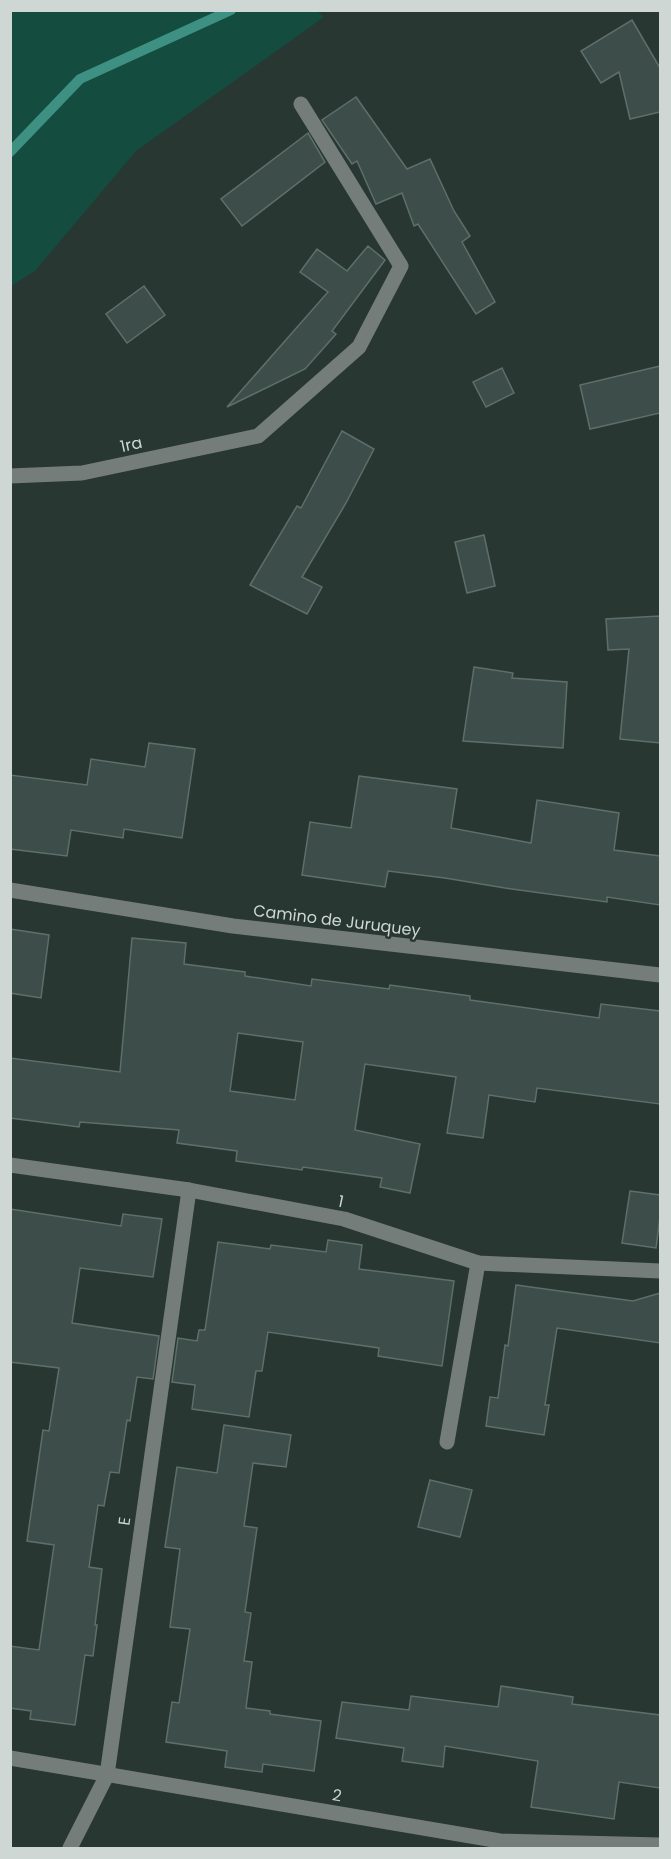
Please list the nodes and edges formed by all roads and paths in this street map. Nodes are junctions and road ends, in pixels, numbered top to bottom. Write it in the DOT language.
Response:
graph roads {
  1 [pos="301,104"];
  2 [pos="10,476"];
  3 [pos="10,890"];
  4 [pos="660,975"];
  5 [pos="10,1165"];
  6 [pos="189,1190"];
  7 [pos="478,1263"];
  8 [pos="660,1271"];
  9 [pos="447,1442"];
  10 [pos="10,1758"];
  11 [pos="107,1775"];
  12 [pos="499,1845"];
  13 [pos="660,1845"];
  14 [pos="70,1848"];
  1 -- 2 [label="street, 1ra"];
  3 -- 4 [label="street, Camino de Juruquey"];
  5 -- 6 [label="street, 1"];
  6 -- 7 [label="street, 1"];
  6 -- 11 [label="street, E"];
  7 -- 8 [label="street, 1"];
  7 -- 9 [label="street"];
  10 -- 11 [label="street, 2"];
  11 -- 12 [label="street, 2"];
  11 -- 14 [label="street, E"];
  12 -- 13 [label="street, 2"];
}
